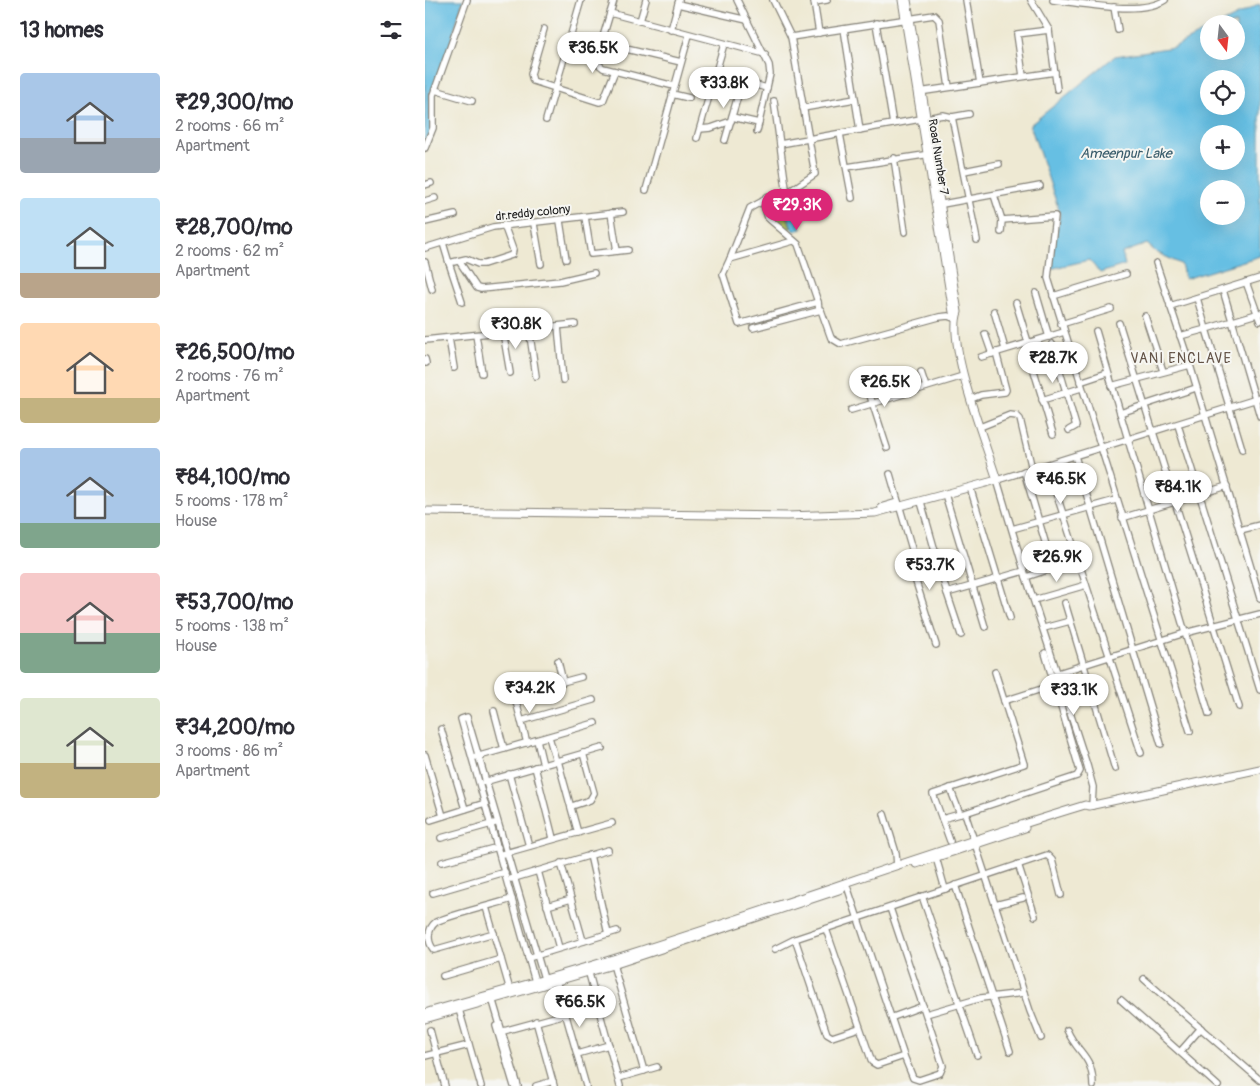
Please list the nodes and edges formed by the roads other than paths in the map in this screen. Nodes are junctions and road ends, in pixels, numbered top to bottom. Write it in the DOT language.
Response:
graph roads {
  1 [pos="467,0"];
  2 [pos="581,0"];
  3 [pos="614,0"];
  4 [pos="646,0"];
  5 [pos="737,0"];
  6 [pos="773,0"];
  7 [pos="827,0"];
  8 [pos="902,0"];
  9 [pos="907,0"];
  10 [pos="966,0"];
  11 [pos="1031,0"];
  12 [pos="1053,0"];
  13 [pos="1165,0"];
  14 [pos="678,2"];
  15 [pos="1091,2"];
  16 [pos="1114,7"];
  17 [pos="610,13"];
  18 [pos="908,18"];
  19 [pos="747,20"];
  20 [pos="640,21"];
  21 [pos="876,24"];
  22 [pos="544,29"];
  23 [pos="844,29"];
  24 [pos="671,30"];
  25 [pos="1049,30"];
  26 [pos="1118,30"];
  27 [pos="819,33"];
  28 [pos="689,35"];
  29 [pos="791,37"];
  30 [pos="601,43"];
  31 [pos="724,44"];
  32 [pos="765,54"];
  33 [pos="681,62"];
  34 [pos="615,72"];
  35 [pos="1055,72"];
  36 [pos="715,74"];
  37 [pos="1023,76"];
  38 [pos="742,82"];
  39 [pos="980,83"];
  40 [pos="674,86"];
  41 [pos="949,87"];
  42 [pos="767,88"];
  43 [pos="1057,88"];
  44 [pos="555,89"];
  45 [pos="435,90"];
  46 [pos="919,92"];
  47 [pos="672,94"];
  48 [pos="689,98"];
  49 [pos="855,99"];
  50 [pos="472,101"];
  51 [pos="774,101"];
  52 [pos="803,108"];
  53 [pos="969,114"];
  54 [pos="952,117"];
  55 [pos="732,119"];
  56 [pos="923,119"];
  57 [pos="546,120"];
  58 [pos="759,123"];
  59 [pos="893,124"];
  60 [pos="700,129"];
  61 [pos="861,130"];
  62 [pos="757,131"];
  63 [pos="840,134"];
  64 [pos="697,138"];
  65 [pos="807,139"];
  66 [pos="725,140"];
  67 [pos="780,144"];
  68 [pos="425,148"];
  69 [pos="929,154"];
  70 [pos="894,158"];
  71 [pos="999,164"];
  72 [pos="847,167"];
  73 [pos="964,171"];
  74 [pos="1040,186"];
  75 [pos="786,188"];
  76 [pos="646,190"];
  77 [pos="994,195"];
  78 [pos="435,198"];
  79 [pos="852,198"];
  80 [pos="970,199"];
  81 [pos="425,201"];
  82 [pos="763,201"];
  83 [pos="938,205"];
  84 [pos="623,212"];
  85 [pos="611,214"];
  86 [pos="455,215"];
  87 [pos="585,217"];
  88 [pos="1002,220"];
  89 [pos="560,221"];
  90 [pos="425,222"];
  91 [pos="534,224"];
  92 [pos="504,225"];
  93 [pos="905,232"];
  94 [pos="1001,232"];
  95 [pos="977,240"];
  96 [pos="793,241"];
  97 [pos="443,243"];
  98 [pos="425,248"];
  99 [pos="627,250"];
  100 [pos="617,251"];
  101 [pos="566,259"];
  102 [pos="730,259"];
  103 [pos="459,261"];
  104 [pos="425,262"];
  105 [pos="449,263"];
  106 [pos="1156,263"];
  107 [pos="541,264"];
  108 [pos="594,273"];
  109 [pos="1126,274"];
  110 [pos="1260,278"];
  111 [pos="1246,282"];
  112 [pos="432,289"];
  113 [pos="1223,290"];
  114 [pos="1036,293"];
  115 [pos="1053,296"];
  116 [pos="1197,298"];
  117 [pos="463,302"];
  118 [pos="818,302"];
  119 [pos="1016,303"];
  120 [pos="1170,306"];
  121 [pos="1111,309"];
  122 [pos="819,310"];
  123 [pos="994,311"];
  124 [pos="1259,313"];
  125 [pos="1145,316"];
  126 [pos="956,318"];
  127 [pos="1233,321"];
  128 [pos="1260,321"];
  129 [pos="1119,323"];
  130 [pos="575,324"];
  131 [pos="1061,324"];
  132 [pos="558,326"];
  133 [pos="753,328"];
  134 [pos="529,329"];
  135 [pos="1207,329"];
  136 [pos="1096,331"];
  137 [pos="503,332"];
  138 [pos="1064,332"];
  139 [pos="985,334"];
  140 [pos="476,335"];
  141 [pos="1049,336"];
  142 [pos="1180,336"];
  143 [pos="449,338"];
  144 [pos="425,340"];
  145 [pos="1029,342"];
  146 [pos="1052,344"];
  147 [pos="1005,349"];
  148 [pos="1028,351"];
  149 [pos="994,353"];
  150 [pos="981,357"];
  151 [pos="1190,364"];
  152 [pos="454,368"];
  153 [pos="1163,371"];
  154 [pos="891,372"];
  155 [pos="921,372"];
  156 [pos="482,373"];
  157 [pos="510,373"];
  158 [pos="1107,373"];
  159 [pos="863,374"];
  160 [pos="536,376"];
  161 [pos="963,376"];
  162 [pos="1136,379"];
  163 [pos="563,380"];
  164 [pos="1080,385"];
  165 [pos="1111,386"];
  166 [pos="926,387"];
  167 [pos="1196,388"];
  168 [pos="1066,393"];
  169 [pos="899,395"];
  170 [pos="971,399"];
  171 [pos="1258,399"];
  172 [pos="1042,400"];
  173 [pos="873,403"];
  174 [pos="1144,405"];
  175 [pos="1229,408"];
  176 [pos="851,410"];
  177 [pos="1120,413"];
  178 [pos="1204,416"];
  179 [pos="1260,416"];
  180 [pos="1178,425"];
  181 [pos="980,427"];
  182 [pos="1069,430"];
  183 [pos="1153,432"];
  184 [pos="1053,434"];
  185 [pos="1128,440"];
  186 [pos="887,448"];
  187 [pos="1100,448"];
  188 [pos="1242,449"];
  189 [pos="1075,456"];
  190 [pos="1047,464"];
  191 [pos="1032,469"];
  192 [pos="1025,471"];
  193 [pos="890,474"];
  194 [pos="997,480"];
  195 [pos="1227,486"];
  196 [pos="970,487"];
  197 [pos="945,494"];
  198 [pos="1199,495"];
  199 [pos="1116,500"];
  200 [pos="921,502"];
  201 [pos="1175,503"];
  202 [pos="899,505"];
  203 [pos="881,507"];
  204 [pos="1090,507"];
  205 [pos="425,511"];
  206 [pos="1149,511"];
  207 [pos="1063,515"];
  208 [pos="1122,518"];
  209 [pos="1040,522"];
  210 [pos="1260,525"];
  211 [pos="1012,530"];
  212 [pos="1240,530"];
  213 [pos="1049,555"];
  214 [pos="1078,560"];
  215 [pos="1025,574"];
  216 [pos="998,579"];
  217 [pos="1086,585"];
  218 [pos="973,586"];
  219 [pos="947,593"];
  220 [pos="1260,598"];
  221 [pos="1034,600"];
  222 [pos="1065,603"];
  223 [pos="1260,614"];
  224 [pos="1010,618"];
  225 [pos="1238,620"];
  226 [pos="1070,621"];
  227 [pos="985,626"];
  228 [pos="1214,626"];
  229 [pos="1044,628"];
  230 [pos="1185,633"];
  231 [pos="961,635"];
  232 [pos="1162,640"];
  233 [pos="936,644"];
  234 [pos="1132,650"];
  235 [pos="1045,653"];
  236 [pos="1109,656"];
  237 [pos="558,661"];
  238 [pos="1083,664"];
  239 [pos="995,672"];
  240 [pos="1058,673"];
  241 [pos="581,677"];
  242 [pos="563,682"];
  243 [pos="1054,685"];
  244 [pos="1260,690"];
  245 [pos="593,700"];
  246 [pos="1004,701"];
  247 [pos="1239,707"];
  248 [pos="494,711"];
  249 [pos="1209,714"];
  250 [pos="464,718"];
  251 [pos="521,721"];
  252 [pos="595,723"];
  253 [pos="441,729"];
  254 [pos="1190,731"];
  255 [pos="549,737"];
  256 [pos="537,740"];
  257 [pos="527,743"];
  258 [pos="1161,744"];
  259 [pos="602,748"];
  260 [pos="504,749"];
  261 [pos="583,753"];
  262 [pos="1141,753"];
  263 [pos="425,755"];
  264 [pos="476,757"];
  265 [pos="557,761"];
  266 [pos="543,765"];
  267 [pos="535,767"];
  268 [pos="1115,769"];
  269 [pos="1260,769"];
  270 [pos="509,774"];
  271 [pos="486,781"];
  272 [pos="479,783"];
  273 [pos="950,788"];
  274 [pos="485,803"];
  275 [pos="572,806"];
  276 [pos="1091,806"];
  277 [pos="465,809"];
  278 [pos="883,814"];
  279 [pos="962,814"];
  280 [pos="443,816"];
  281 [pos="942,819"];
  282 [pos="431,820"];
  283 [pos="494,823"];
  284 [pos="612,823"];
  285 [pos="578,832"];
  286 [pos="441,838"];
  287 [pos="553,838"];
  288 [pos="950,841"];
  289 [pos="975,842"];
  290 [pos="529,846"];
  291 [pos="497,847"];
  292 [pos="609,850"];
  293 [pos="503,854"];
  294 [pos="935,854"];
  295 [pos="589,855"];
  296 [pos="442,862"];
  297 [pos="561,863"];
  298 [pos="1018,864"];
  299 [pos="897,866"];
  300 [pos="538,871"];
  301 [pos="505,872"];
  302 [pos="984,875"];
  303 [pos="510,879"];
  304 [pos="847,885"];
  305 [pos="955,885"];
  306 [pos="945,888"];
  307 [pos="433,893"];
  308 [pos="1061,895"];
  309 [pos="922,896"];
  310 [pos="1023,898"];
  311 [pos="512,899"];
  312 [pos="571,899"];
  313 [pos="995,905"];
  314 [pos="547,906"];
  315 [pos="486,907"];
  316 [pos="890,908"];
  317 [pos="1035,916"];
  318 [pos="859,918"];
  319 [pos="826,929"];
  320 [pos="617,931"];
  321 [pos="494,933"];
  322 [pos="608,934"];
  323 [pos="795,939"];
  324 [pos="583,941"];
  325 [pos="559,948"];
  326 [pos="775,949"];
  327 [pos="537,956"];
  328 [pos="528,958"];
  329 [pos="501,959"];
  330 [pos="612,962"];
  331 [pos="587,969"];
  332 [pos="443,976"];
  333 [pos="556,979"];
  334 [pos="1144,979"];
  335 [pos="545,982"];
  336 [pos="536,984"];
  337 [pos="510,990"];
  338 [pos="1024,993"];
  339 [pos="992,998"];
  340 [pos="490,999"];
  341 [pos="1121,1000"];
  342 [pos="958,1003"];
  343 [pos="923,1006"];
  344 [pos="458,1007"];
  345 [pos="425,1013"];
  346 [pos="566,1014"];
  347 [pos="927,1014"];
  348 [pos="893,1016"];
  349 [pos="425,1019"];
  350 [pos="536,1022"];
  351 [pos="859,1028"];
  352 [pos="1201,1028"];
  353 [pos="431,1030"];
  354 [pos="1067,1030"];
  355 [pos="500,1032"];
  356 [pos="1041,1038"];
  357 [pos="469,1045"];
  358 [pos="609,1045"];
  359 [pos="1010,1051"];
  360 [pos="1180,1052"];
  361 [pos="436,1054"];
  362 [pos="577,1054"];
  363 [pos="977,1055"];
  364 [pos="425,1056"];
  365 [pos="904,1056"];
  366 [pos="657,1068"];
  367 [pos="645,1071"];
  368 [pos="619,1078"];
  369 [pos="1260,1080"];
  370 [pos="553,1083"];
  371 [pos="445,1086"];
  372 [pos="481,1086"];
  373 [pos="514,1086"];
  374 [pos="518,1086"];
  375 [pos="536,1086"];
  376 [pos="586,1086"];
  377 [pos="621,1086"];
  378 [pos="1093,1086"];
  379 [pos="1218,1086"];
  1 -- 45 [label="street"];
  2 -- 44 [label="street"];
  3 -- 17 [label="street"];
  4 -- 20 [label="street"];
  5 -- 19 [label="street"];
  6 -- 29 [label="street"];
  7 -- 27 [label="street"];
  8 -- 18 [label="street, Road Number 7"];
  9 -- 18 [label="street, Road Number 7"];
  10 -- 39 [label="street"];
  11 -- 25 [label="street"];
  12 -- 15 [label="street"];
  13 -- 16 [label="street"];
  14 -- 19 [label="street"];
  14 -- 24 [label="street"];
  15 -- 16 [label="street"];
  16 -- 26 [label="street"];
  17 -- 20 [label="street"];
  17 -- 30 [label="street"];
  18 -- 21 [label="street"];
  18 -- 41 [label="street"];
  18 -- 46 [label="street, Road Number 7"];
  19 -- 32 [label="street"];
  20 -- 24 [label="street"];
  21 -- 23 [label="street"];
  21 -- 59 [label="street"];
  22 -- 44 [label="street"];
  23 -- 27 [label="street"];
  23 -- 49 [label="street"];
  24 -- 28 [label="street"];
  25 -- 35 [label="street"];
  25 -- 37 [label="street"];
  27 -- 29 [label="street"];
  28 -- 31 [label="street"];
  28 -- 33 [label="street"];
  29 -- 52 [label="street"];
  30 -- 33 [label="street"];
  30 -- 34 [label="street"];
  31 -- 32 [label="street"];
  31 -- 36 [label="street"];
  32 -- 42 [label="street"];
  33 -- 40 [label="street"];
  34 -- 40 [label="street"];
  34 -- 44 [label="street"];
  35 -- 37 [label="street"];
  35 -- 43 [label="street"];
  36 -- 38 [label="street"];
  36 -- 60 [label="street"];
  37 -- 39 [label="street"];
  38 -- 42 [label="street"];
  38 -- 55 [label="street"];
  39 -- 41 [label="street"];
  40 -- 47 [label="street"];
  41 -- 46 [label="street"];
  42 -- 58 [label="street"];
  44 -- 57 [label="street"];
  45 -- 50 [label="street"];
  45 -- 68 [label="street"];
  46 -- 56 [label="street, Road Number 7"];
  47 -- 48 [label="street"];
  47 -- 76 [label="street"];
  49 -- 52 [label="street"];
  49 -- 61 [label="street"];
  51 -- 67 [label="street"];
  52 -- 65 [label="street"];
  53 -- 54 [label="street"];
  54 -- 56 [label="street"];
  54 -- 73 [label="street"];
  55 -- 58 [label="street"];
  55 -- 60 [label="street"];
  55 -- 66 [label="street"];
  56 -- 59 [label="street"];
  56 -- 69 [label="street, Road Number 7"];
  58 -- 62 [label="street"];
  59 -- 61 [label="street"];
  60 -- 64 [label="street"];
  61 -- 63 [label="street"];
  63 -- 65 [label="street"];
  63 -- 72 [label="street"];
  65 -- 67 [label="street"];
  65 -- 82 [label="street"];
  67 -- 75 [label="street"];
  69 -- 70 [label="street"];
  69 -- 83 [label="street, Road Number 7"];
  70 -- 72 [label="street"];
  70 -- 93 [label="street"];
  71 -- 73 [label="street"];
  72 -- 79 [label="street"];
  73 -- 80 [label="street"];
  74 -- 77 [label="street"];
  77 -- 80 [label="street"];
  77 -- 88 [label="street"];
  78 -- 81 [label="street"];
  80 -- 83 [label="street"];
  80 -- 95 [label="street"];
  82 -- 96 [label="street"];
  82 -- 102 [label="street"];
  83 -- 126 [label="street, Road Number 7"];
  84 -- 85 [label="street, dr.reddy colony"];
  85 -- 87 [label="street, dr.reddy colony"];
  85 -- 100 [label="street"];
  86 -- 90 [label="street"];
  87 -- 89 [label="street, dr.reddy colony"];
  87 -- 100 [label="street"];
  88 -- 94 [label="street"];
  88 -- 115 [label="street"];
  89 -- 91 [label="street, dr.reddy colony"];
  89 -- 101 [label="street"];
  91 -- 92 [label="street, dr.reddy colony"];
  91 -- 107 [label="street"];
  92 -- 97 [label="street, dr.reddy colony"];
  92 -- 103 [label="street"];
  96 -- 102 [label="street"];
  96 -- 118 [label="street"];
  97 -- 98 [label="street, dr.reddy colony"];
  97 -- 105 [label="street"];
  99 -- 100 [label="street"];
  102 -- 118 [label="street"];
  103 -- 105 [label="street"];
  103 -- 108 [label="street"];
  104 -- 112 [label="street"];
  105 -- 117 [label="street"];
  106 -- 120 [label="street"];
  109 -- 115 [label="street"];
  110 -- 111 [label="street"];
  111 -- 113 [label="street"];
  111 -- 124 [label="street"];
  113 -- 116 [label="street"];
  113 -- 127 [label="street"];
  114 -- 141 [label="street"];
  115 -- 131 [label="street"];
  116 -- 120 [label="street"];
  116 -- 135 [label="street"];
  118 -- 122 [label="street"];
  119 -- 145 [label="street"];
  120 -- 142 [label="street"];
  121 -- 131 [label="street"];
  122 -- 126 [label="street"];
  122 -- 133 [label="street"];
  123 -- 147 [label="street"];
  124 -- 127 [label="street"];
  124 -- 128 [label="street"];
  125 -- 153 [label="street"];
  126 -- 161 [label="street, Road Number 7"];
  127 -- 135 [label="street"];
  127 -- 171 [label="street"];
  129 -- 162 [label="street"];
  130 -- 132 [label="street"];
  131 -- 138 [label="street"];
  132 -- 134 [label="street"];
  132 -- 163 [label="street"];
  134 -- 137 [label="street"];
  134 -- 160 [label="street"];
  135 -- 142 [label="street"];
  135 -- 175 [label="street"];
  136 -- 158 [label="street"];
  137 -- 140 [label="street"];
  137 -- 157 [label="street"];
  138 -- 141 [label="street"];
  138 -- 164 [label="street"];
  139 -- 149 [label="street"];
  140 -- 143 [label="street"];
  140 -- 156 [label="street"];
  141 -- 145 [label="street"];
  142 -- 151 [label="street"];
  143 -- 144 [label="street"];
  143 -- 152 [label="street"];
  145 -- 147 [label="street"];
  146 -- 168 [label="street"];
  147 -- 149 [label="street"];
  148 -- 172 [label="street"];
  149 -- 150 [label="street"];
  149 -- 170 [label="street"];
  151 -- 153 [label="street"];
  151 -- 167 [label="street"];
  153 -- 162 [label="street"];
  154 -- 169 [label="street"];
  155 -- 166 [label="street"];
  158 -- 164 [label="street"];
  158 -- 165 [label="street"];
  159 -- 173 [label="street"];
  161 -- 166 [label="street"];
  161 -- 170 [label="street, Road Number 7"];
  162 -- 165 [label="street"];
  162 -- 174 [label="street"];
  164 -- 168 [label="street"];
  164 -- 187 [label="street"];
  165 -- 177 [label="street"];
  166 -- 169 [label="street"];
  167 -- 174 [label="street"];
  167 -- 178 [label="street"];
  168 -- 172 [label="street"];
  168 -- 182 [label="street"];
  169 -- 173 [label="street"];
  170 -- 181 [label="street, Road Number 7"];
  171 -- 175 [label="street"];
  171 -- 179 [label="street"];
  172 -- 184 [label="street"];
  173 -- 176 [label="street"];
  173 -- 186 [label="street"];
  174 -- 177 [label="street"];
  174 -- 183 [label="street"];
  175 -- 178 [label="street"];
  175 -- 188 [label="street"];
  177 -- 185 [label="street"];
  178 -- 180 [label="street"];
  178 -- 195 [label="street"];
  180 -- 183 [label="street"];
  180 -- 198 [label="street"];
  181 -- 191 [label="street"];
  181 -- 194 [label="street, Road Number 7"];
  183 -- 185 [label="street"];
  183 -- 201 [label="street"];
  185 -- 187 [label="street"];
  185 -- 206 [label="street"];
  187 -- 189 [label="street"];
  187 -- 199 [label="street"];
  189 -- 190 [label="street"];
  189 -- 204 [label="street"];
  190 -- 191 [label="street"];
  190 -- 207 [label="street"];
  191 -- 192 [label="street"];
  192 -- 194 [label="street"];
  192 -- 209 [label="street"];
  193 -- 202 [label="street"];
  194 -- 196 [label="street"];
  194 -- 211 [label="street"];
  195 -- 198 [label="street"];
  195 -- 212 [label="street"];
  196 -- 197 [label="street"];
  196 -- 216 [label="street"];
  197 -- 200 [label="street"];
  197 -- 218 [label="street"];
  198 -- 201 [label="street"];
  198 -- 225 [label="street"];
  199 -- 204 [label="street"];
  199 -- 208 [label="street"];
  200 -- 202 [label="street"];
  200 -- 219 [label="street"];
  201 -- 206 [label="street"];
  201 -- 228 [label="street"];
  202 -- 203 [label="street"];
  202 -- 205 [label="street"];
  202 -- 233 [label="street"];
  204 -- 207 [label="street"];
  204 -- 234 [label="street"];
  206 -- 208 [label="street"];
  206 -- 230 [label="street"];
  207 -- 209 [label="street"];
  207 -- 214 [label="street"];
  208 -- 232 [label="street"];
  209 -- 211 [label="street"];
  209 -- 213 [label="street"];
  210 -- 212 [label="street"];
  211 -- 215 [label="street"];
  212 -- 220 [label="street"];
  214 -- 215 [label="street"];
  214 -- 217 [label="street"];
  215 -- 216 [label="street"];
  215 -- 221 [label="street"];
  216 -- 218 [label="street"];
  216 -- 224 [label="street"];
  217 -- 221 [label="street"];
  217 -- 236 [label="street"];
  218 -- 219 [label="street"];
  218 -- 227 [label="street"];
  219 -- 231 [label="street"];
  221 -- 229 [label="street"];
  222 -- 226 [label="street"];
  223 -- 225 [label="street"];
  225 -- 228 [label="street"];
  225 -- 244 [label="street"];
  226 -- 229 [label="street"];
  226 -- 238 [label="street"];
  228 -- 230 [label="street"];
  228 -- 247 [label="street"];
  229 -- 240 [label="street"];
  230 -- 232 [label="street"];
  230 -- 249 [label="street"];
  232 -- 234 [label="street"];
  232 -- 254 [label="street"];
  234 -- 236 [label="street"];
  234 -- 258 [label="street"];
  235 -- 243 [label="street"];
  236 -- 238 [label="street"];
  236 -- 262 [label="street"];
  237 -- 242 [label="street"];
  238 -- 240 [label="street"];
  238 -- 268 [label="street"];
  239 -- 246 [label="street"];
  240 -- 276 [label="street"];
  241 -- 242 [label="street"];
  242 -- 251 [label="street"];
  243 -- 246 [label="street"];
  243 -- 279 [label="street"];
  245 -- 251 [label="street"];
  246 -- 273 [label="street"];
  248 -- 260 [label="street"];
  250 -- 264 [label="street"];
  251 -- 257 [label="street"];
  252 -- 255 [label="street"];
  253 -- 277 [label="street"];
  255 -- 256 [label="street"];
  255 -- 265 [label="street"];
  256 -- 257 [label="street"];
  256 -- 266 [label="street"];
  257 -- 260 [label="street"];
  259 -- 261 [label="street"];
  260 -- 264 [label="street"];
  261 -- 265 [label="street"];
  261 -- 275 [label="street"];
  263 -- 280 [label="street"];
  264 -- 271 [label="street"];
  264 -- 272 [label="street"];
  265 -- 266 [label="street"];
  265 -- 275 [label="street"];
  266 -- 267 [label="street"];
  267 -- 270 [label="street"];
  267 -- 287 [label="street"];
  269 -- 276 [label="street"];
  270 -- 271 [label="street"];
  270 -- 290 [label="street"];
  271 -- 272 [label="street"];
  271 -- 283 [label="street"];
  272 -- 274 [label="street"];
  273 -- 279 [label="street"];
  273 -- 281 [label="street"];
  274 -- 277 [label="street"];
  274 -- 283 [label="street"];
  275 -- 285 [label="street"];
  276 -- 289 [label="street"];
  277 -- 280 [label="street"];
  278 -- 299 [label="street"];
  279 -- 281 [label="street"];
  279 -- 289 [label="street"];
  280 -- 282 [label="street"];
  281 -- 288 [label="street"];
  283 -- 286 [label="street"];
  283 -- 291 [label="street"];
  283 -- 293 [label="street"];
  284 -- 285 [label="street"];
  285 -- 287 [label="street"];
  287 -- 290 [label="street"];
  289 -- 294 [label="street"];
  289 -- 302 [label="street"];
  290 -- 293 [label="street"];
  291 -- 293 [label="street"];
  291 -- 296 [label="street"];
  292 -- 295 [label="street"];
  293 -- 301 [label="street"];
  293 -- 303 [label="street"];
  294 -- 299 [label="street"];
  294 -- 304 [label="street"];
  294 -- 306 [label="street"];
  295 -- 297 [label="street"];
  295 -- 322 [label="street"];
  297 -- 300 [label="street"];
  297 -- 312 [label="street"];
  298 -- 302 [label="street"];
  298 -- 308 [label="street"];
  298 -- 317 [label="street"];
  299 -- 304 [label="street"];
  300 -- 303 [label="street"];
  300 -- 314 [label="street"];
  301 -- 303 [label="street"];
  301 -- 307 [label="street"];
  302 -- 305 [label="street"];
  302 -- 313 [label="street"];
  303 -- 311 [label="street"];
  303 -- 327 [label="street"];
  304 -- 318 [label="street"];
  304 -- 330 [label="street"];
  305 -- 306 [label="street"];
  305 -- 339 [label="street"];
  306 -- 309 [label="street"];
  309 -- 316 [label="street"];
  309 -- 342 [label="street"];
  310 -- 313 [label="street"];
  311 -- 315 [label="street"];
  311 -- 328 [label="street"];
  312 -- 314 [label="street"];
  312 -- 324 [label="street"];
  313 -- 338 [label="street"];
  314 -- 325 [label="street"];
  315 -- 321 [label="street"];
  315 -- 321 [label="street"];
  316 -- 318 [label="street"];
  316 -- 343 [label="street"];
  318 -- 319 [label="street"];
  318 -- 348 [label="street"];
  319 -- 323 [label="street"];
  319 -- 351 [label="street"];
  320 -- 322 [label="street"];
  321 -- 329 [label="street"];
  322 -- 324 [label="street"];
  323 -- 326 [label="street"];
  323 -- 351 [label="street"];
  324 -- 325 [label="street"];
  325 -- 327 [label="street"];
  327 -- 328 [label="street"];
  327 -- 335 [label="street"];
  328 -- 336 [label="street"];
  329 -- 332 [label="street"];
  329 -- 337 [label="street"];
  330 -- 331 [label="street"];
  330 -- 367 [label="street"];
  331 -- 333 [label="street"];
  331 -- 358 [label="street"];
  333 -- 335 [label="street"];
  333 -- 346 [label="street"];
  334 -- 352 [label="street"];
  335 -- 336 [label="street"];
  336 -- 337 [label="street"];
  336 -- 340 [label="street"];
  337 -- 340 [label="street"];
  338 -- 339 [label="street"];
  338 -- 356 [label="street"];
  339 -- 342 [label="street"];
  339 -- 359 [label="street"];
  340 -- 344 [label="street"];
  340 -- 355 [label="street"];
  341 -- 360 [label="street"];
  342 -- 347 [label="street"];
  342 -- 363 [label="street"];
  343 -- 347 [label="street"];
  343 -- 348 [label="street"];
  344 -- 345 [label="street"];
  344 -- 349 [label="street"];
  344 -- 357 [label="street"];
  346 -- 350 [label="street"];
  346 -- 362 [label="street"];
  347 -- 365 [label="street"];
  348 -- 365 [label="street"];
  350 -- 355 [label="street"];
  350 -- 370 [label="street"];
  351 -- 365 [label="street"];
  352 -- 360 [label="street"];
  352 -- 369 [label="street"];
  353 -- 361 [label="street"];
  354 -- 378 [label="street"];
  355 -- 373 [label="street"];
  355 -- 374 [label="street"];
  357 -- 361 [label="street"];
  357 -- 372 [label="street"];
  358 -- 362 [label="street"];
  358 -- 368 [label="street"];
  360 -- 379 [label="street"];
  361 -- 364 [label="street"];
  361 -- 371 [label="street"];
  362 -- 376 [label="street"];
  366 -- 367 [label="street"];
  367 -- 368 [label="street"];
  368 -- 377 [label="street"];
  370 -- 375 [label="street"];
}
